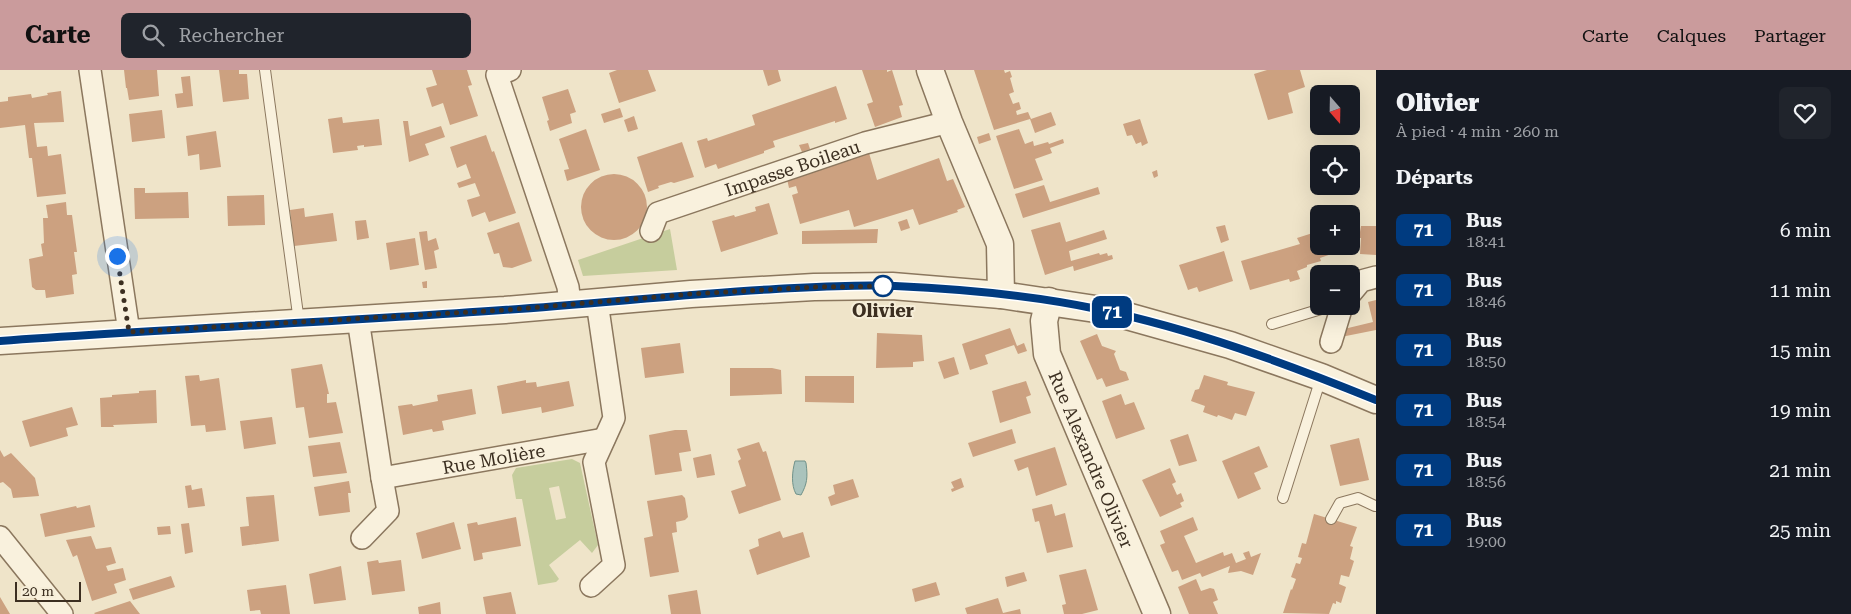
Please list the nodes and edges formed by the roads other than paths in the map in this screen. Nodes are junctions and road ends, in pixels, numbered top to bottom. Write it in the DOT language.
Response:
graph roads {
  1 [pos="90,70"];
  2 [pos="265,70"];
  3 [pos="510,70"];
  4 [pos="930,70"];
  5 [pos="949,122"];
  6 [pos="651,231"];
  7 [pos="1376,277"];
  8 [pos="1360,282"];
  9 [pos="1001,294"];
  10 [pos="1049,301"];
  11 [pos="598,302"];
  12 [pos="570,304"];
  13 [pos="1310,312"];
  14 [pos="1339,315"];
  15 [pos="358,319"];
  16 [pos="300,323"];
  17 [pos="1272,324"];
  18 [pos="129,332"];
  19 [pos="0,341"];
  20 [pos="1331,342"];
  21 [pos="1321,377"];
  22 [pos="1376,400"];
  23 [pos="604,440"];
  24 [pos="382,478"];
  25 [pos="1283,498"];
  26 [pos="1376,506"];
  27 [pos="1331,519"];
  28 [pos="0,537"];
  29 [pos="362,538"];
  30 [pos="591,586"];
  31 [pos="62,614"];
  32 [pos="1157,614"];
  1 -- 18 [label="street"];
  2 -- 16 [label="lane"];
  3 -- 12 [label="street"];
  4 -- 5 [label="street"];
  5 -- 6 [label="street, Impasse Boileau"];
  5 -- 9 [label="street"];
  7 -- 8 [label="street"];
  9 -- 10 [label="street"];
  9 -- 11 [label="street"];
  10 -- 21 [label="street"];
  10 -- 32 [label="street, Rue Alexandre Olivier"];
  11 -- 12 [label="street"];
  11 -- 23 [label="street"];
  12 -- 15 [label="street"];
  13 -- 17 [label="lane"];
  14 -- 20 [label="street"];
  15 -- 16 [label="street"];
  15 -- 24 [label="street"];
  16 -- 18 [label="street"];
  18 -- 19 [label="street"];
  21 -- 22 [label="street"];
  21 -- 25 [label="lane"];
  23 -- 24 [label="street, Rue Molière"];
  23 -- 30 [label="street"];
  24 -- 29 [label="street"];
  26 -- 27 [label="lane"];
  28 -- 31 [label="street"];
}
